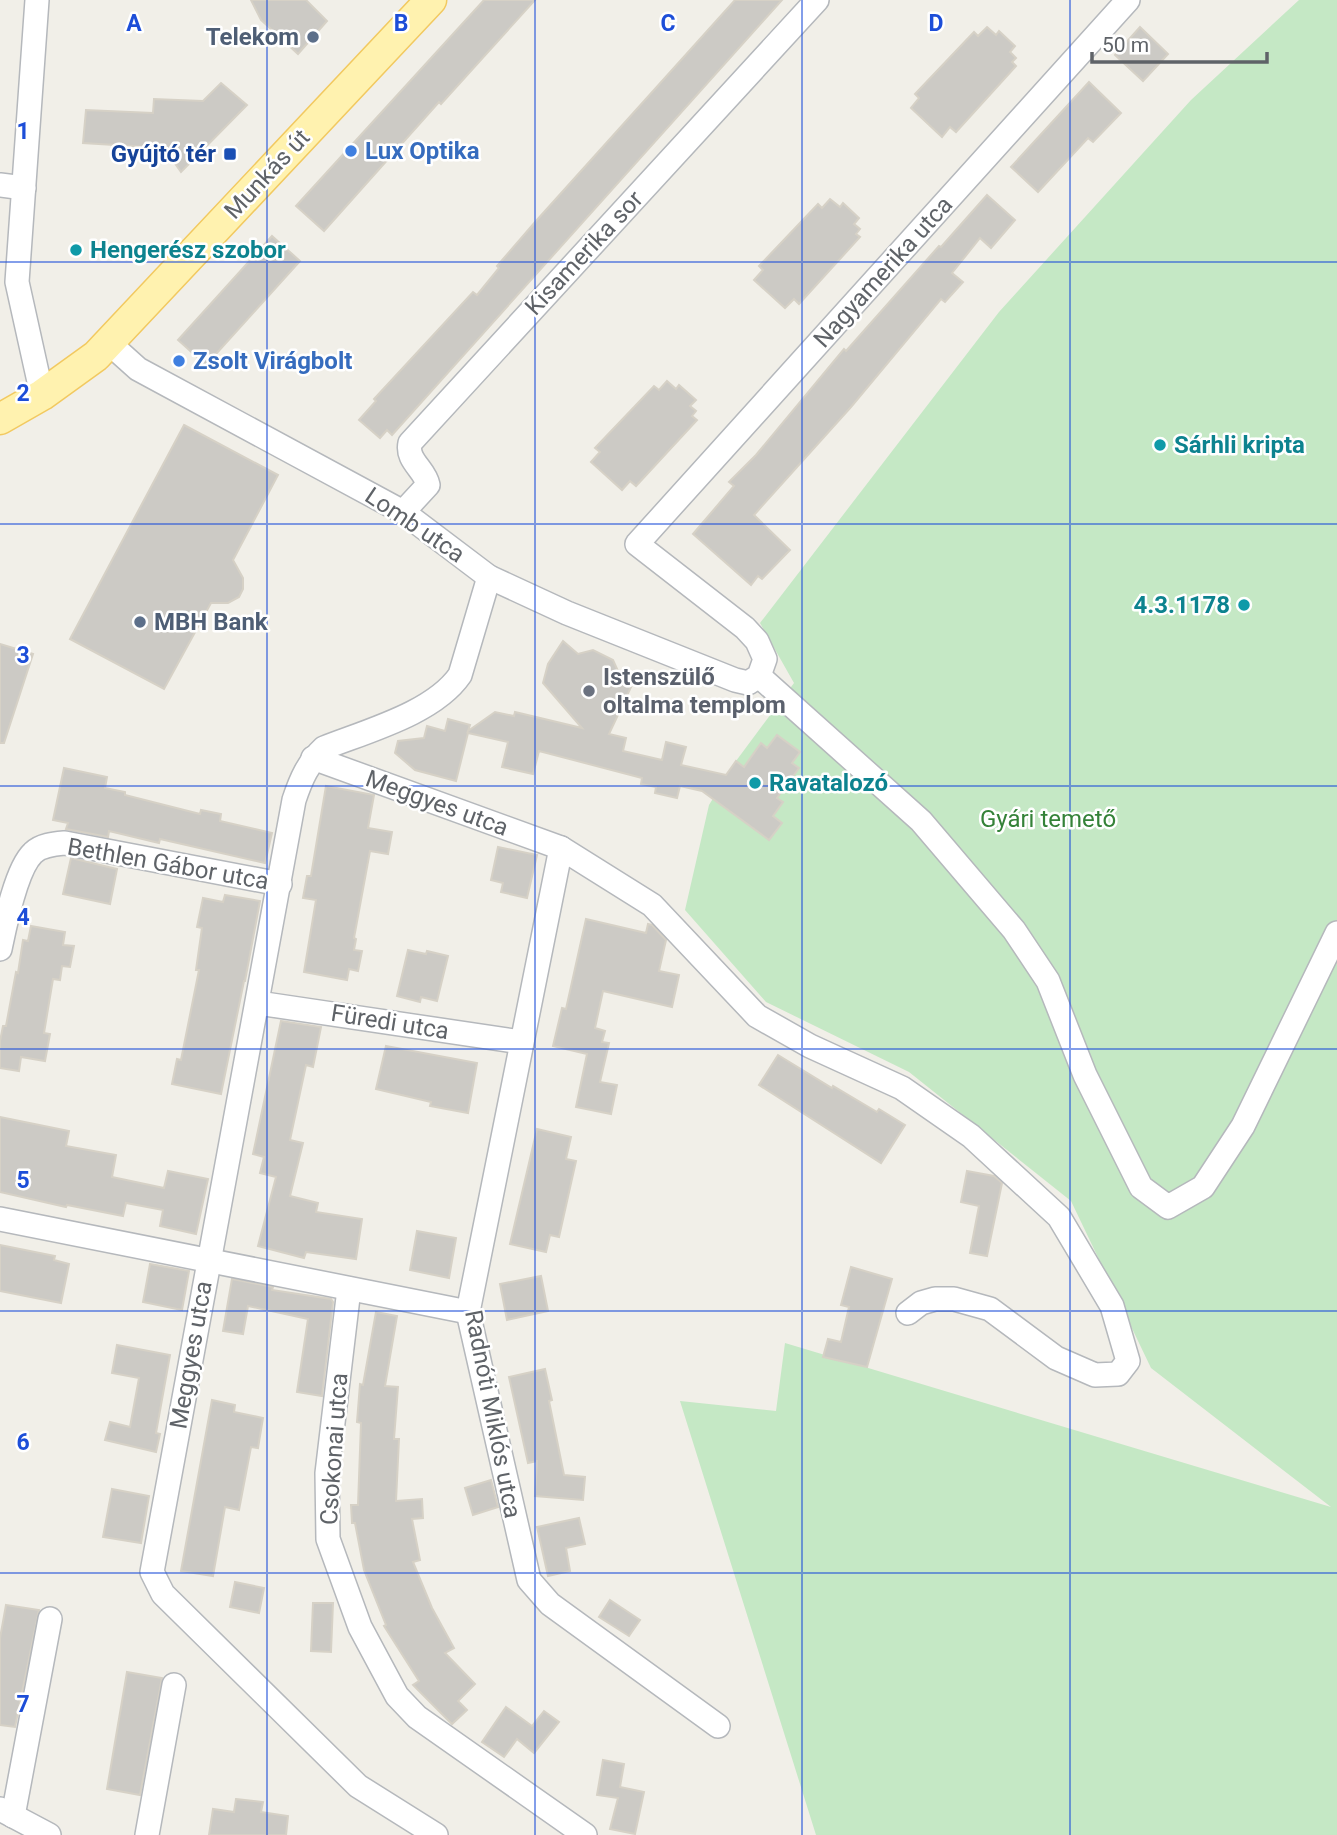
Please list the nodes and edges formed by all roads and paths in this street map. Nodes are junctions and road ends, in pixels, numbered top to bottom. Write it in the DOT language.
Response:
graph roads {
  1 [pos="37,0"];
  2 [pos="431,0"];
  3 [pos="817,0"];
  4 [pos="1128,0"];
  5 [pos="0,185"];
  6 [pos="24,188"];
  7 [pos="109,343"];
  8 [pos="42,395"];
  9 [pos="0,419"];
  10 [pos="403,512"];
  11 [pos="489,576"];
  12 [pos="760,676"];
  13 [pos="313,758"];
  14 [pos="561,848"];
  15 [pos="280,884"];
  16 [pos="1337,933"];
  17 [pos="0,948"];
  18 [pos="258,1003"];
  19 [pos="521,1042"];
  20 [pos="0,1219"];
  21 [pos="209,1260"];
  22 [pos="349,1289"];
  23 [pos="468,1312"];
  24 [pos="908,1313"];
  25 [pos="50,1619"];
  26 [pos="174,1685"];
  27 [pos="718,1726"];
  28 [pos="7,1812"];
  29 [pos="49,1835"];
  30 [pos="147,1835"];
  31 [pos="436,1835"];
  32 [pos="585,1835"];
  1 -- 6 [label="street"];
  2 -- 7 [label="main road, Munkás út"];
  3 -- 10 [label="street, Kisamerika sor"];
  4 -- 12 [label="street, Nagyamerika utca"];
  5 -- 6 [label="street"];
  6 -- 8 [label="street"];
  7 -- 8 [label="main road, Munkás út"];
  7 -- 10 [label="street, Lomb utca"];
  8 -- 9 [label="main road, Munkás út"];
  10 -- 11 [label="street, Lomb utca"];
  11 -- 12 [label="street, Lomb utca"];
  11 -- 13 [label="street, Meggyes utca"];
  12 -- 16 [label="street"];
  13 -- 14 [label="street, Meggyes utca"];
  13 -- 15 [label="street, Meggyes utca"];
  14 -- 19 [label="street, Radnóti Miklós utca"];
  14 -- 24 [label="street, Meggyes utca"];
  15 -- 17 [label="street, Bethlen Gábor utca"];
  15 -- 18 [label="street, Meggyes utca"];
  18 -- 19 [label="street, Füredi utca"];
  18 -- 21 [label="street, Meggyes utca"];
  19 -- 23 [label="street, Radnóti Miklós utca"];
  20 -- 21 [label="street"];
  21 -- 22 [label="street"];
  21 -- 31 [label="street, Meggyes utca"];
  22 -- 23 [label="street"];
  22 -- 32 [label="street, Csokonai utca"];
  23 -- 27 [label="street, Radnóti Miklós utca"];
  25 -- 28 [label="street"];
  26 -- 30 [label="street"];
  28 -- 29 [label="street"];
}
